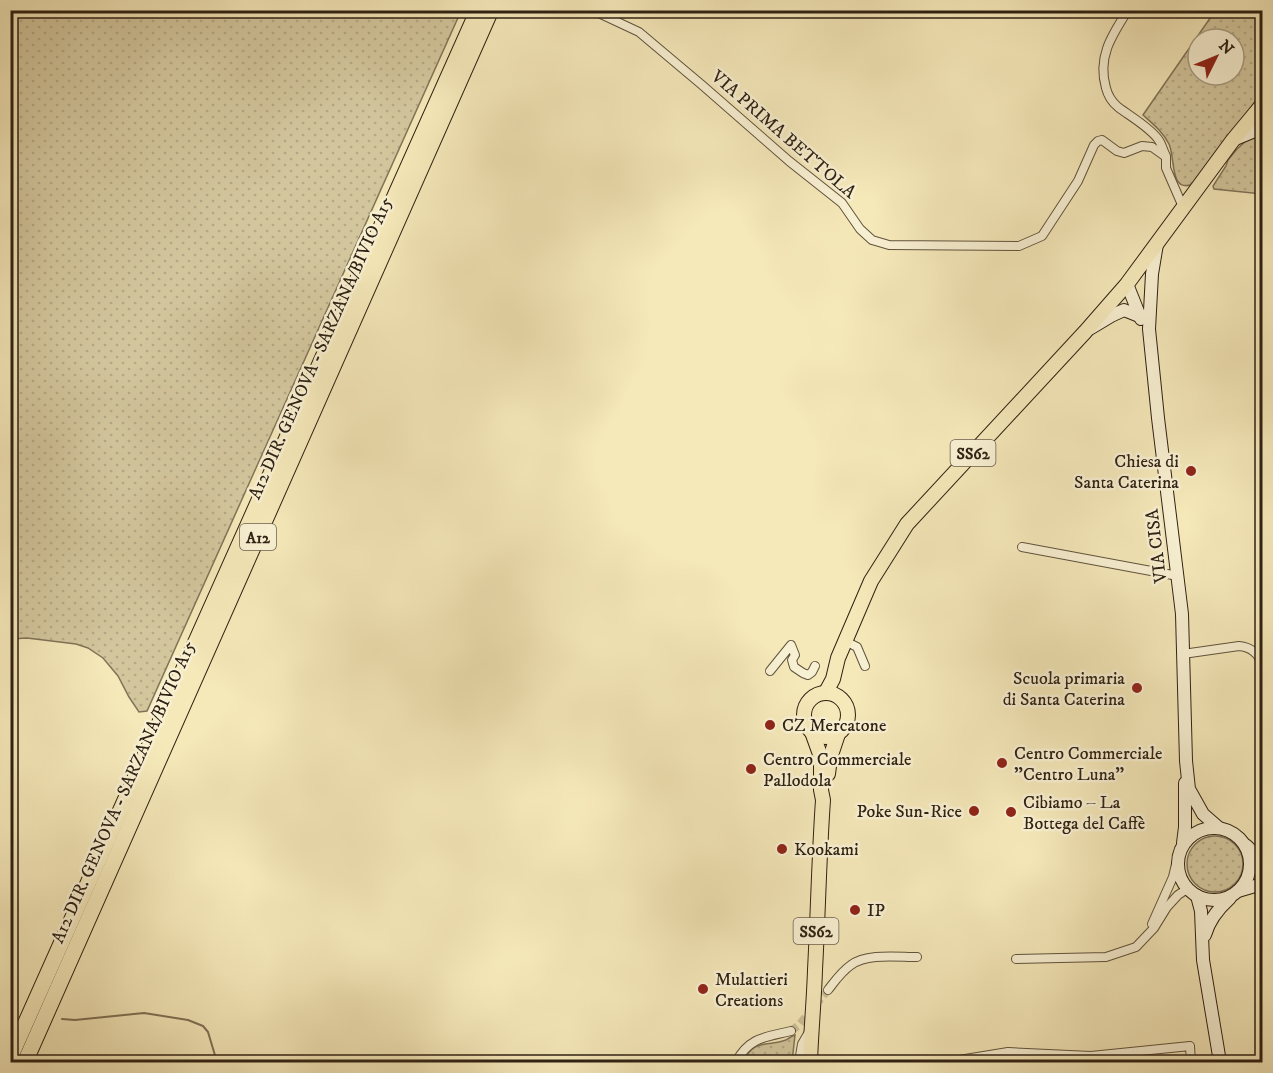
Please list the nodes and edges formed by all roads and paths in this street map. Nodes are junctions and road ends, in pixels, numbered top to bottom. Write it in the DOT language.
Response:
graph roads {
  1 [pos="478,10"];
  2 [pos="491,10"];
  3 [pos="592,10"];
  4 [pos="1128,10"];
  5 [pos="1263,105"];
  6 [pos="1263,128"];
  7 [pos="1233,140"];
  8 [pos="1166,157"];
  9 [pos="1184,207"];
  10 [pos="1157,244"];
  11 [pos="1127,284"];
  12 [pos="1150,297"];
  13 [pos="1139,316"];
  14 [pos="1149,329"];
  15 [pos="1085,332"];
  16 [pos="1022,547"];
  17 [pos="1178,576"];
  18 [pos="845,641"];
  19 [pos="1183,654"];
  20 [pos="1263,665"];
  21 [pos="815,666"];
  22 [pos="865,666"];
  23 [pos="770,670"];
  24 [pos="826,692"];
  25 [pos="844,702"];
  26 [pos="812,732"];
  27 [pos="837,734"];
  28 [pos="1186,760"];
  29 [pos="823,800"];
  30 [pos="1219,828"];
  31 [pos="1241,841"];
  32 [pos="1183,844"];
  33 [pos="1178,860"];
  34 [pos="1263,862"];
  35 [pos="1263,884"];
  36 [pos="1192,892"];
  37 [pos="1236,892"];
  38 [pos="1145,938"];
  39 [pos="917,957"];
  40 [pos="1016,959"];
  41 [pos="1203,960"];
  42 [pos="828,990"];
  43 [pos="811,1029"];
  44 [pos="791,1031"];
  45 [pos="10,1058"];
  46 [pos="1263,1059"];
  47 [pos="25,1062"];
  48 [pos="736,1062"];
  49 [pos="800,1062"];
  50 [pos="810,1062"];
  51 [pos="947,1062"];
  52 [pos="1191,1062"];
  53 [pos="1220,1062"];
  54 [pos="1247,1062"];
  1 -- 45 [label="highway, A12"];
  2 -- 47 [label="highway, A12 DIR. GENOVA - SARZANA/BIVIO A15 / A12"];
  3 -- 8 [label="street, VIA PRIMA BETTOLA"];
  4 -- 8 [label="street"];
  5 -- 7 [label="main road, SS62"];
  6 -- 7 [label="street"];
  7 -- 9 [label="main road, SS62"];
  8 -- 9 [label="street"];
  9 -- 10 [label="main road, SS62"];
  10 -- 11 [label="main road, SS62"];
  10 -- 12 [label="street, VIA CISA"];
  11 -- 12 [label="street"];
  11 -- 13 [label="street"];
  11 -- 15 [label="main road, SS62"];
  12 -- 14 [label="street, VIA CISA"];
  13 -- 14 [label="street"];
  13 -- 15 [label="street"];
  14 -- 17 [label="street, VIA CISA"];
  15 -- 18 [label="main road, SS62"];
  16 -- 17 [label="street"];
  17 -- 19 [label="street, VIA CISA"];
  18 -- 22 [label="street"];
  18 -- 24 [label="main road, SS62"];
  18 -- 25 [label="main road, SS62"];
  19 -- 20 [label="street"];
  19 -- 28 [label="street, VIA CISA"];
  21 -- 23 [label="street"];
  24 -- 25 [label="main road"];
  24 -- 26 [label="main road, SS62"];
  25 -- 27 [label="main road, SS62"];
  26 -- 27 [label="main road"];
  26 -- 29 [label="main road, SS62"];
  27 -- 29 [label="main road, SS62"];
  28 -- 30 [label="street, VIA CISA"];
  28 -- 32 [label="street, VIA CISA"];
  29 -- 43 [label="main road, SS62"];
  30 -- 31 [label="street"];
  30 -- 32 [label="street"];
  31 -- 34 [label="street"];
  31 -- 37 [label="street"];
  32 -- 33 [label="street"];
  33 -- 36 [label="street"];
  33 -- 38 [label="street"];
  35 -- 37 [label="street"];
  36 -- 37 [label="street"];
  36 -- 38 [label="street"];
  36 -- 41 [label="street"];
  37 -- 41 [label="street"];
  38 -- 40 [label="street"];
  39 -- 42 [label="street"];
  41 -- 53 [label="street"];
  43 -- 49 [label="street"];
  43 -- 50 [label="main road, SS62"];
  44 -- 48 [label="street"];
  46 -- 54 [label="street"];
  51 -- 52 [label="street"];
}
